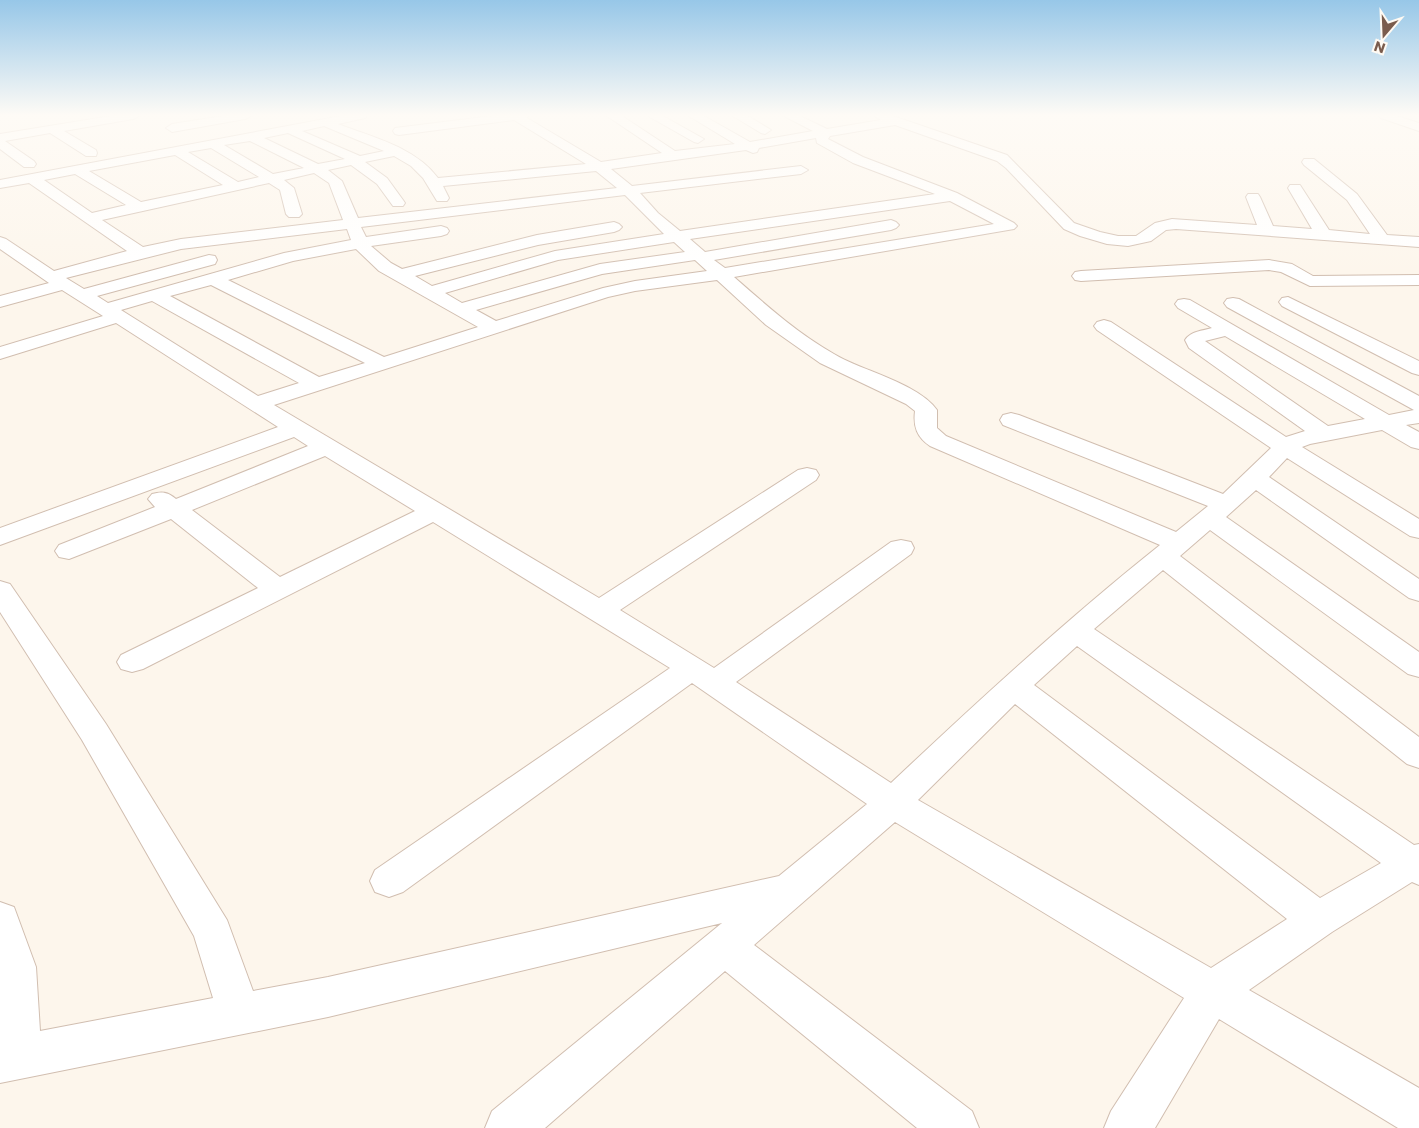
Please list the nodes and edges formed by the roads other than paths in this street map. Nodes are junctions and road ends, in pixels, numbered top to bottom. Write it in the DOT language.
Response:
graph roads {
  1 [pos="33,168"];
  2 [pos="32,169"];
  3 [pos="84,169"];
  4 [pos="206,169"];
  5 [pos="256,169"];
  6 [pos="317,169"];
  7 [pos="367,169"];
  8 [pos="421,169"];
  9 [pos="491,169"];
  10 [pos="600,169"];
  11 [pos="618,169"];
  12 [pos="799,169"];
  13 [pos="881,169"];
  14 [pos="1012,169"];
  15 [pos="1317,169"];
  16 [pos="605,172"];
  17 [pos="640,174"];
  18 [pos="431,178"];
  19 [pos="274,179"];
  20 [pos="0,184"];
  21 [pos="237,187"];
  22 [pos="1295,188"];
  23 [pos="498,191"];
  24 [pos="460,196"];
  25 [pos="952,196"];
  26 [pos="1253,197"];
  27 [pos="442,198"];
  28 [pos="398,203"];
  29 [pos="381,205"];
  30 [pos="139,208"];
  31 [pos="329,210"];
  32 [pos="642,211"];
  33 [pos="311,212"];
  34 [pos="294,214"];
  35 [pos="276,216"];
  36 [pos="88,218"];
  37 [pos="355,223"];
  38 [pos="891,225"];
  39 [pos="459,228"];
  40 [pos="1267,230"];
  41 [pos="1323,234"];
  42 [pos="678,237"];
  43 [pos="1382,239"];
  44 [pos="0,242"];
  45 [pos="1419,242"];
  46 [pos="140,253"];
  47 [pos="701,256"];
  48 [pos="721,274"];
  49 [pos="400,276"];
  50 [pos="1081,276"];
  51 [pos="211,278"];
  52 [pos="1419,280"];
  53 [pos="73,292"];
  54 [pos="429,292"];
  55 [pos="154,295"];
  56 [pos="0,302"];
  57 [pos="1288,302"];
  58 [pos="1233,303"];
  59 [pos="1184,304"];
  60 [pos="460,309"];
  61 [pos="1104,326"];
  62 [pos="493,327"];
  63 [pos="1228,330"];
  64 [pos="0,334"];
  65 [pos="0,353"];
  66 [pos="381,363"];
  67 [pos="1419,369"];
  68 [pos="316,384"];
  69 [pos="256,404"];
  70 [pos="1419,405"];
  71 [pos="1419,416"];
  72 [pos="1010,420"];
  73 [pos="1385,422"];
  74 [pos="296,428"];
  75 [pos="1324,434"];
  76 [pos="1419,442"];
  77 [pos="326,447"];
  78 [pos="1285,447"];
  79 [pos="807,475"];
  80 [pos="1255,478"];
  81 [pos="144,484"];
  82 [pos="173,508"];
  83 [pos="1217,511"];
  84 [pos="433,512"];
  85 [pos="1419,530"];
  86 [pos="0,536"];
  87 [pos="901,548"];
  88 [pos="69,550"];
  89 [pos="1171,550"];
  90 [pos="0,590"];
  91 [pos="279,590"];
  92 [pos="1419,592"];
  93 [pos="600,610"];
  94 [pos="1076,631"];
  95 [pos="132,662"];
  96 [pos="1419,667"];
  97 [pos="703,675"];
  98 [pos="1014,686"];
  99 [pos="1419,755"];
  100 [pos="893,803"];
  101 [pos="1416,864"];
  102 [pos="389,881"];
  103 [pos="790,890"];
  104 [pos="0,919"];
  105 [pos="1318,920"];
  106 [pos="724,946"];
  107 [pos="1212,991"];
  108 [pos="239,1014"];
  109 [pos="9,1059"];
  110 [pos="1419,1114"];
  111 [pos="510,1128"];
  112 [pos="955,1128"];
  113 [pos="1128,1128"];
  1 -- 36 [label="street"];
  2 -- 20 [label="street"];
  3 -- 30 [label="street"];
  4 -- 21 [label="street"];
  5 -- 19 [label="street"];
  6 -- 19 [label="street"];
  6 -- 37 [label="street"];
  7 -- 28 [label="street"];
  8 -- 18 [label="street"];
  9 -- 18 [label="street"];
  10 -- 16 [label="street"];
  11 -- 16 [label="street"];
  12 -- 32 [label="street"];
  13 -- 25 [label="street"];
  14 -- 40 [label="street"];
  15 -- 43 [label="street"];
  16 -- 17 [label="street"];
  16 -- 18 [label="street"];
  16 -- 23 [label="street"];
  16 -- 32 [label="street"];
  18 -- 27 [label="street"];
  19 -- 21 [label="street"];
  19 -- 34 [label="street"];
  21 -- 30 [label="street"];
  22 -- 41 [label="street"];
  24 -- 27 [label="street"];
  25 -- 42 [label="street"];
  25 -- 48 [label="street"];
  26 -- 40 [label="street"];
  27 -- 28 [label="street"];
  28 -- 29 [label="street"];
  30 -- 36 [label="street"];
  31 -- 37 [label="street"];
  32 -- 37 [label="street"];
  32 -- 42 [label="street"];
  32 -- 49 [label="street"];
  33 -- 34 [label="street"];
  34 -- 35 [label="street"];
  36 -- 46 [label="street"];
  37 -- 39 [label="street"];
  37 -- 46 [label="street"];
  37 -- 49 [label="street"];
  37 -- 51 [label="street"];
  37 -- 53 [label="street"];
  38 -- 47 [label="street"];
  40 -- 41 [label="street"];
  41 -- 43 [label="street"];
  42 -- 47 [label="street"];
  42 -- 54 [label="street"];
  43 -- 45 [label="street"];
  44 -- 53 [label="street"];
  46 -- 53 [label="street"];
  47 -- 48 [label="street"];
  47 -- 60 [label="street"];
  48 -- 62 [label="street"];
  48 -- 89 [label="street"];
  49 -- 54 [label="street"];
  50 -- 52 [label="street"];
  51 -- 55 [label="street"];
  51 -- 66 [label="street"];
  53 -- 55 [label="street"];
  53 -- 56 [label="street"];
  53 -- 64 [label="street"];
  53 -- 65 [label="street"];
  53 -- 69 [label="street"];
  54 -- 60 [label="street"];
  55 -- 68 [label="street"];
  57 -- 67 [label="street"];
  58 -- 70 [label="street"];
  59 -- 63 [label="street"];
  60 -- 62 [label="street"];
  61 -- 78 [label="street"];
  62 -- 66 [label="street"];
  63 -- 73 [label="street"];
  63 -- 75 [label="street"];
  66 -- 68 [label="street"];
  68 -- 69 [label="street"];
  69 -- 74 [label="street"];
  71 -- 73 [label="street"];
  72 -- 83 [label="street"];
  73 -- 75 [label="street"];
  73 -- 76 [label="street"];
  74 -- 77 [label="street"];
  74 -- 81 [label="street"];
  75 -- 78 [label="street"];
  77 -- 82 [label="street"];
  77 -- 84 [label="street"];
  78 -- 80 [label="street"];
  78 -- 85 [label="street"];
  79 -- 93 [label="street"];
  80 -- 83 [label="street"];
  80 -- 92 [label="street"];
  81 -- 82 [label="street"];
  81 -- 86 [label="street"];
  82 -- 88 [label="street"];
  82 -- 91 [label="street"];
  83 -- 89 [label="street"];
  83 -- 96 [label="street"];
  84 -- 91 [label="street"];
  84 -- 93 [label="street"];
  87 -- 97 [label="street"];
  89 -- 94 [label="street"];
  89 -- 99 [label="street"];
  90 -- 108 [label="street"];
  91 -- 95 [label="street"];
  93 -- 97 [label="street"];
  94 -- 98 [label="street"];
  94 -- 101 [label="street"];
  97 -- 100 [label="street"];
  97 -- 102 [label="street"];
  98 -- 100 [label="street"];
  98 -- 105 [label="street"];
  100 -- 103 [label="street"];
  100 -- 107 [label="street"];
  101 -- 105 [label="street"];
  103 -- 106 [label="street"];
  103 -- 108 [label="street"];
  104 -- 109 [label="street"];
  105 -- 107 [label="street"];
  106 -- 111 [label="street"];
  106 -- 112 [label="street"];
  107 -- 110 [label="street"];
  107 -- 113 [label="street"];
  108 -- 109 [label="street"];
}
